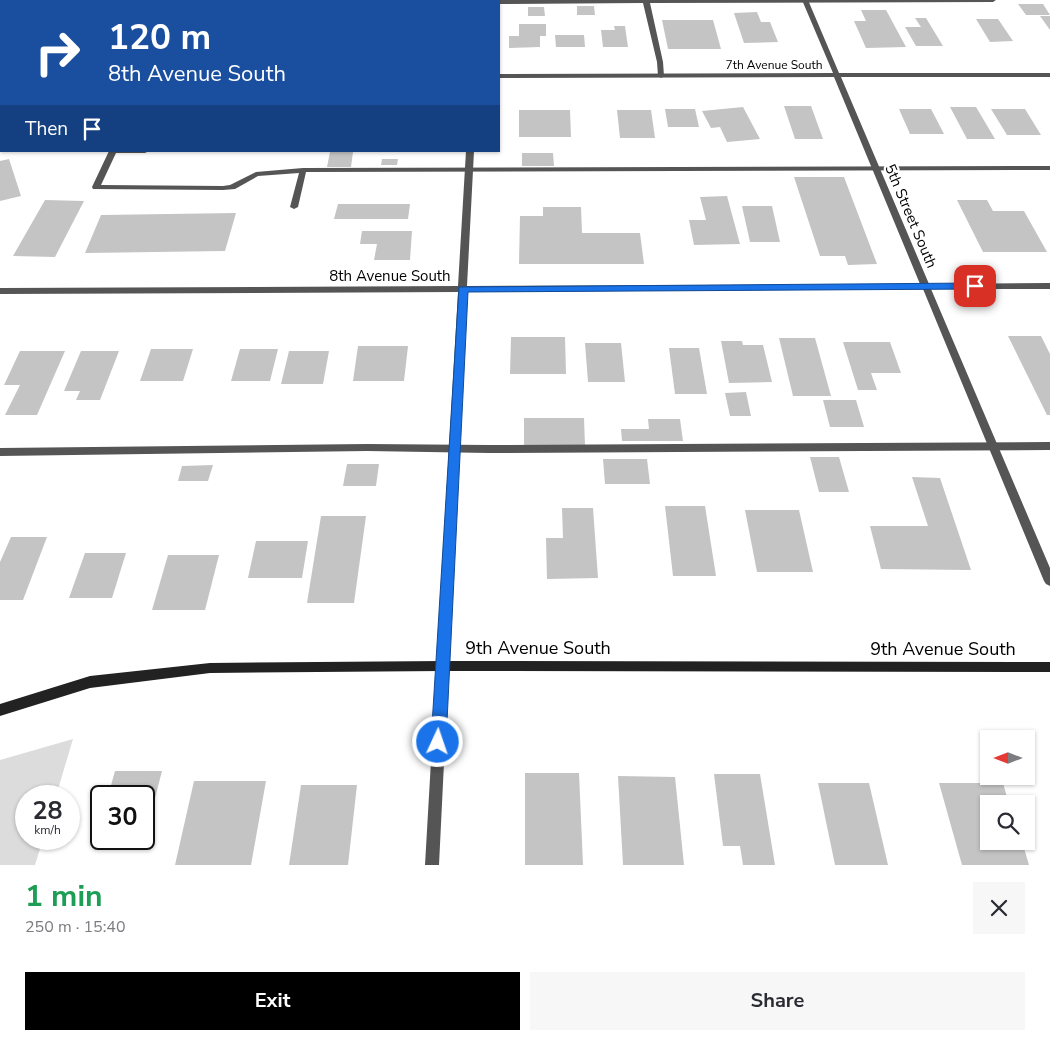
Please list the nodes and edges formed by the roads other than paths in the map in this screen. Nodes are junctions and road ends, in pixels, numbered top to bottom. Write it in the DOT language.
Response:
graph roads {
  1 [pos="805,0"];
  2 [pos="993,0"];
  3 [pos="646,1"];
  4 [pos="500,2"];
  5 [pos="1050,75"];
  6 [pos="500,76"];
  7 [pos="661,76"];
  8 [pos="837,76"];
  9 [pos="113,152"];
  10 [pos="470,152"];
  11 [pos="876,168"];
  12 [pos="1050,168"];
  13 [pos="469,169"];
  14 [pos="304,170"];
  15 [pos="294,207"];
  16 [pos="1050,286"];
  17 [pos="926,287"];
  18 [pos="463,289"];
  19 [pos="0,291"];
  20 [pos="1050,446"];
  21 [pos="994,447"];
  22 [pos="455,448"];
  23 [pos="0,452"];
  24 [pos="1050,581"];
  25 [pos="443,666"];
  26 [pos="1050,667"];
  27 [pos="0,710"];
  28 [pos="432,865"];
  1 -- 2 [label="street"];
  1 -- 3 [label="street"];
  1 -- 8 [label="street, 5th Street South"];
  3 -- 4 [label="street"];
  3 -- 7 [label="street"];
  5 -- 8 [label="street, 7th Avenue South"];
  6 -- 7 [label="street, 7th Avenue South"];
  7 -- 8 [label="street, 7th Avenue South"];
  8 -- 11 [label="street, 5th Street South"];
  9 -- 14 [label="street"];
  10 -- 13 [label="street"];
  11 -- 12 [label="street"];
  11 -- 13 [label="street"];
  11 -- 17 [label="street, 5th Street South"];
  13 -- 14 [label="street"];
  13 -- 18 [label="street"];
  14 -- 15 [label="street"];
  16 -- 17 [label="street, 8th Avenue South"];
  17 -- 18 [label="street, 8th Avenue South"];
  17 -- 21 [label="street, 5th Street South"];
  18 -- 19 [label="street, 8th Avenue South"];
  18 -- 22 [label="street"];
  20 -- 21 [label="street"];
  21 -- 22 [label="street"];
  21 -- 24 [label="street, 5th Street South"];
  22 -- 23 [label="street"];
  22 -- 25 [label="street"];
  25 -- 26 [label="main road, 9th Avenue South"];
  25 -- 27 [label="main road, 9th Avenue South"];
  25 -- 28 [label="street"];
}
